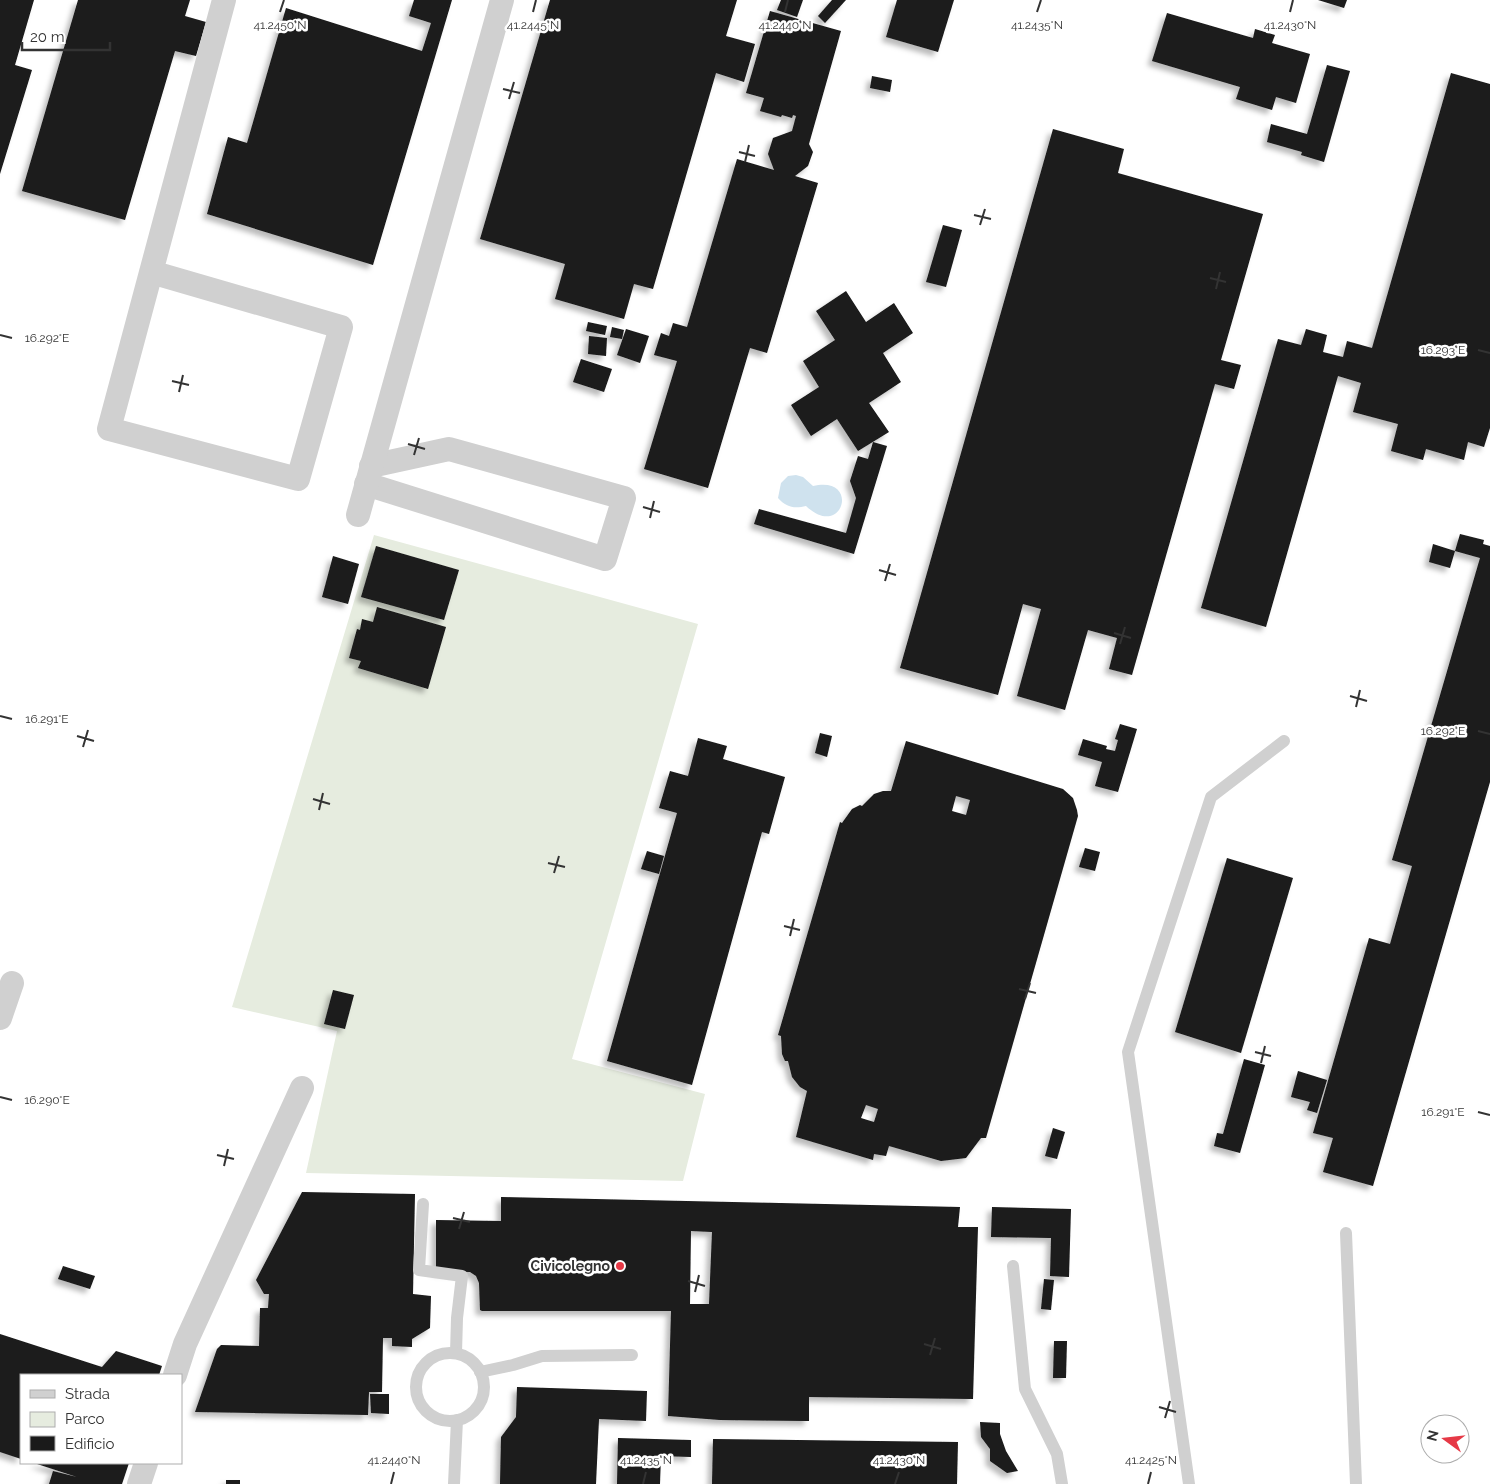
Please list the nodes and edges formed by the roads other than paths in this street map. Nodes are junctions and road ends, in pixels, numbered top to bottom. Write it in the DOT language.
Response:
graph roads {
  1 [pos="224,0"];
  2 [pos="502,0"];
  3 [pos="151,272"];
  4 [pos="368,476"];
  5 [pos="358,515"];
  6 [pos="1284,741"];
  7 [pos="12,983"];
  8 [pos="0,1018"];
  9 [pos="302,1088"];
  10 [pos="423,1204"];
  11 [pos="1346,1233"];
  12 [pos="1013,1266"];
  13 [pos="456,1353"];
  14 [pos="632,1355"];
  15 [pos="480,1372"];
  16 [pos="174,1374"];
  17 [pos="457,1420"];
  18 [pos="146,1464"];
  19 [pos="139,1484"];
  20 [pos="454,1484"];
  21 [pos="1062,1484"];
  22 [pos="1189,1484"];
  23 [pos="1356,1484"];
  1 -- 3 [label="street"];
  2 -- 4 [label="street"];
  3 -- 3 [label="street"];
  4 -- 4 [label="street"];
  4 -- 5 [label="street"];
  6 -- 22 [label="lane"];
  7 -- 8 [label="street"];
  9 -- 16 [label="street"];
  10 -- 13 [label="lane"];
  11 -- 23 [label="lane"];
  12 -- 21 [label="lane"];
  13 -- 15 [label="lane"];
  13 -- 17 [label="lane"];
  14 -- 15 [label="lane"];
  15 -- 17 [label="lane"];
  17 -- 20 [label="lane"];
  18 -- 19 [label="street"];
}
